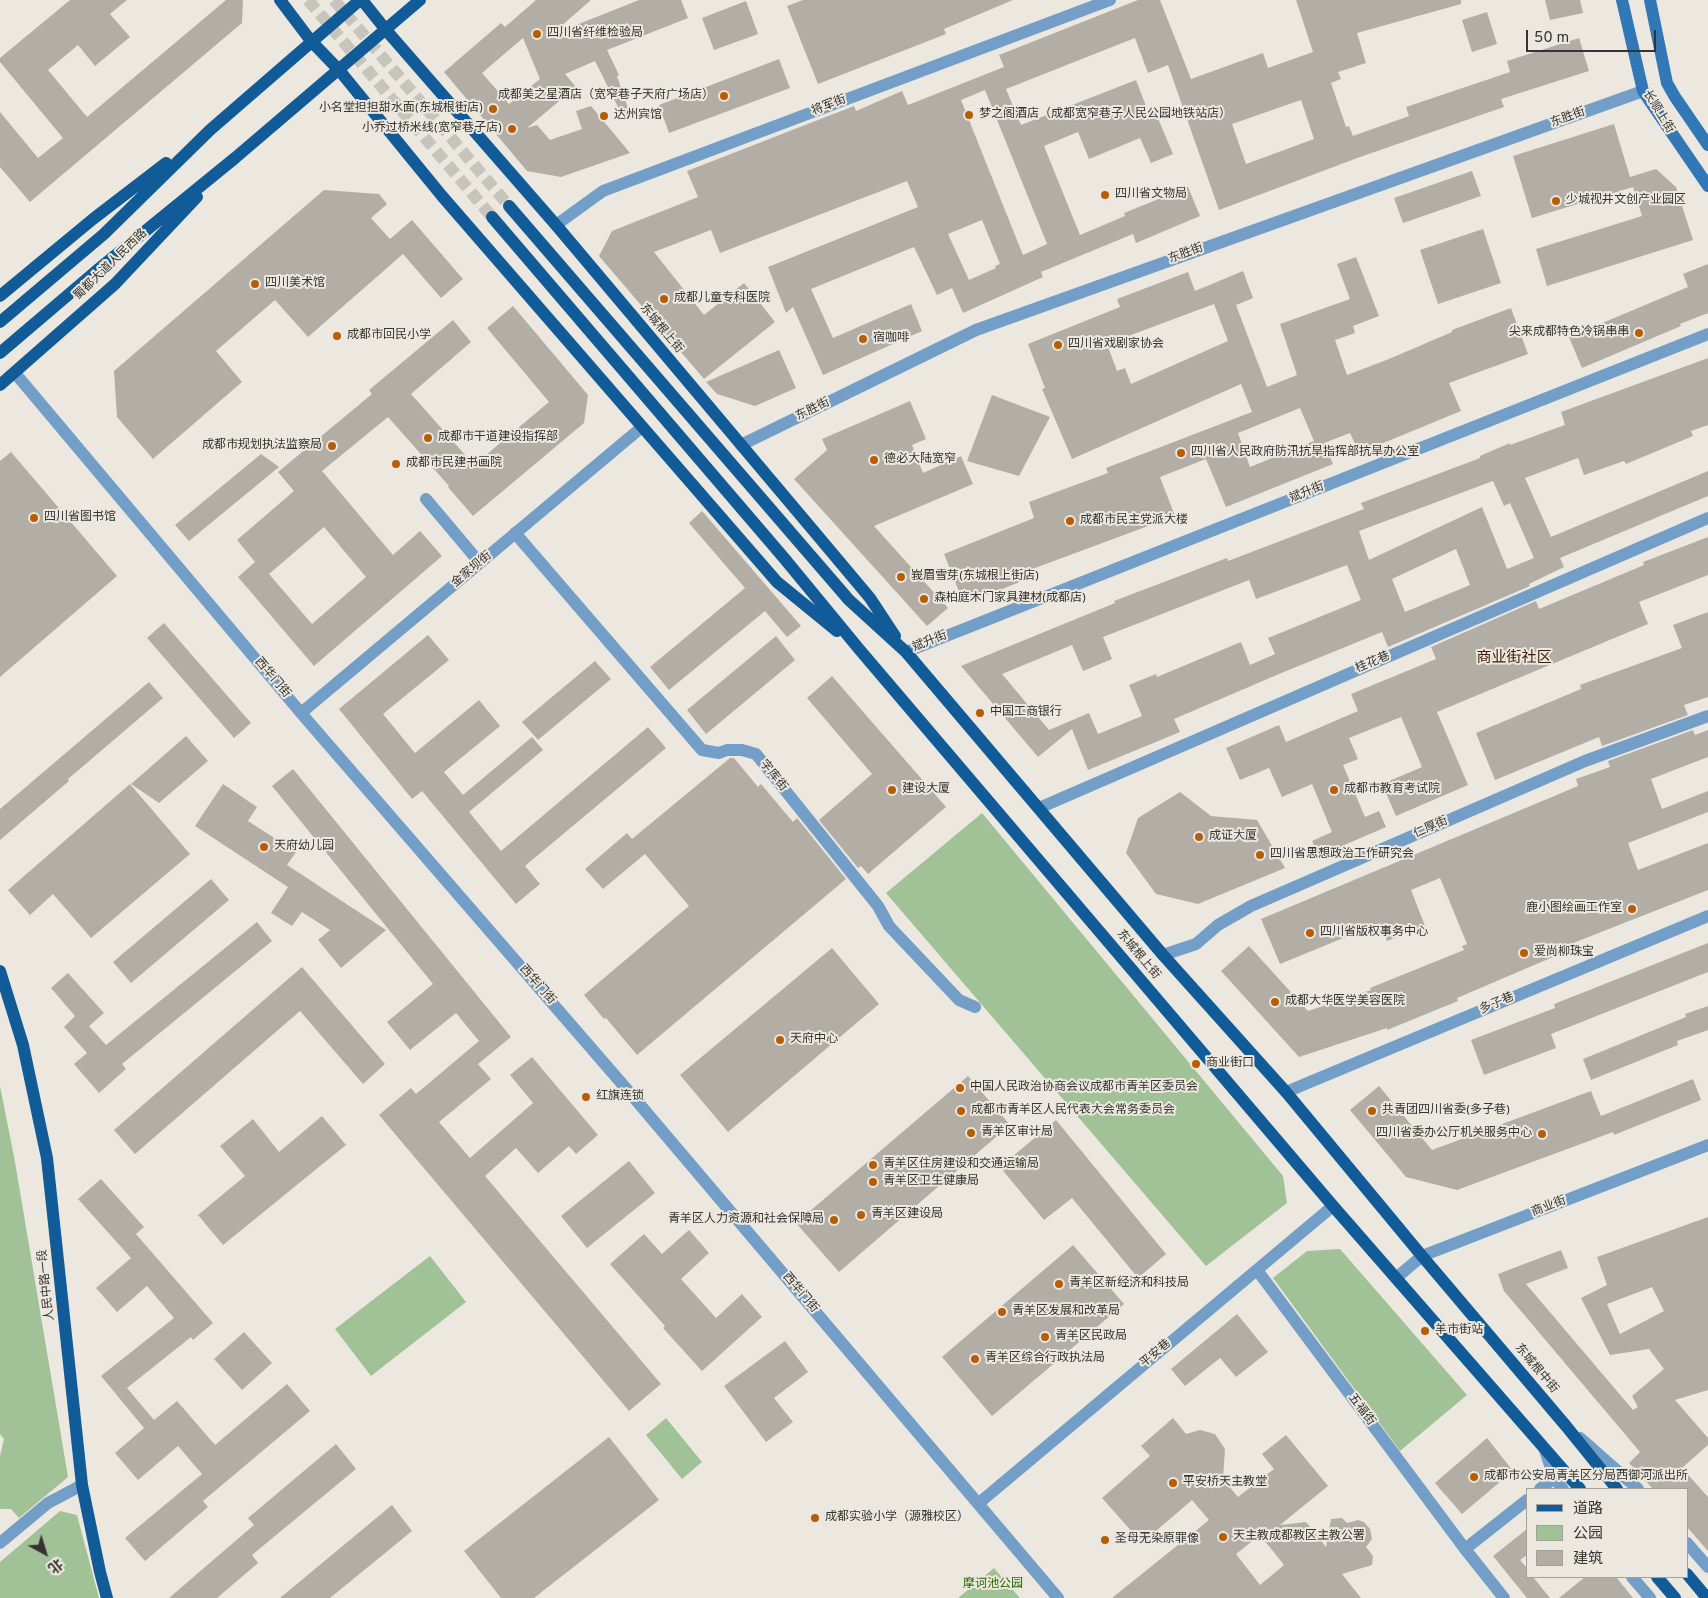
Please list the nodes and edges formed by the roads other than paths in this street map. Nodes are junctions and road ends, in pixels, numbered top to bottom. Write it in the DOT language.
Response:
graph roads {
  1 [pos="280,0"];
  2 [pos="361,0"];
  3 [pos="420,0"];
  4 [pos="1110,0"];
  5 [pos="1622,0"];
  6 [pos="1650,0"];
  7 [pos="386,30"];
  8 [pos="311,41"];
  9 [pos="338,70"];
  10 [pos="1644,91"];
  11 [pos="210,130"];
  12 [pos="1708,145"];
  13 [pos="234,158"];
  14 [pos="1708,186"];
  15 [pos="509,206"];
  16 [pos="492,217"];
  17 [pos="556,225"];
  18 [pos="0,296"];
  19 [pos="0,322"];
  20 [pos="1708,334"];
  21 [pos="0,353"];
  22 [pos="15,373"];
  23 [pos="0,385"];
  24 [pos="642,427"];
  25 [pos="741,445"];
  26 [pos="426,499"];
  27 [pos="1708,518"];
  28 [pos="515,533"];
  29 [pos="480,563"];
  30 [pos="859,649"];
  31 [pos="906,652"];
  32 [pos="302,713"];
  33 [pos="1708,716"];
  34 [pos="1039,808"];
  35 [pos="1708,916"];
  36 [pos="1163,955"];
  37 [pos="0,973"];
  38 [pos="975,1007"];
  39 [pos="1286,1092"];
  40 [pos="1708,1145"];
  41 [pos="1333,1206"];
  42 [pos="1422,1256"];
  43 [pos="1257,1270"];
  44 [pos="1396,1278"];
  45 [pos="1566,1426"];
  46 [pos="1545,1450"];
  47 [pos="1554,1478"];
  48 [pos="82,1485"];
  49 [pos="1541,1488"];
  50 [pos="1562,1488"];
  51 [pos="1579,1488"];
  52 [pos="1616,1488"];
  53 [pos="1637,1488"];
  54 [pos="1526,1501"];
  55 [pos="979,1503"];
  56 [pos="0,1543"];
  57 [pos="1688,1543"];
  58 [pos="1466,1549"];
  59 [pos="1708,1567"];
  60 [pos="1688,1575"];
  61 [pos="1633,1578"];
  62 [pos="1658,1578"];
  63 [pos="107,1598"];
  64 [pos="1058,1598"];
  65 [pos="1504,1598"];
  66 [pos="1650,1598"];
  67 [pos="1675,1598"];
  68 [pos="1707,1598"];
  1 -- 8 [label="main road, 东城根上街"];
  2 -- 7 [label="main road, 东城根上街"];
  2 -- 8 [label="main road"];
  3 -- 7 [label="main road, 蜀都大道人民西路"];
  4 -- 17 [label="street, 将军街"];
  5 -- 10 [label="main road, 长顺上街"];
  6 -- 12 [label="main road, 长顺上街"];
  7 -- 9 [label="main road, 蜀都大道人民西路"];
  7 -- 17 [label="main road, 东城根上街"];
  8 -- 9 [label="main road, 东城根上街"];
  8 -- 11 [label="main road"];
  9 -- 13 [label="main road, 蜀都大道人民西路"];
  9 -- 24 [label="main road, 东城根上街"];
  10 -- 14 [label="main road, 长顺上街"];
  10 -- 25 [label="street, 东胜街"];
  11 -- 18 [label="main road"];
  11 -- 19 [label="main road"];
  13 -- 21 [label="main road, 蜀都大道人民西路"];
  13 -- 22 [label="main road, 蜀都大道人民西路"];
  15 -- 31 [label="main road, 东城根上街"];
  16 -- 30 [label="main road, 东城根上街"];
  17 -- 25 [label="main road, 东城根上街"];
  20 -- 31 [label="street, 斌升街"];
  22 -- 23 [label="main road, 蜀都大道人民西路"];
  22 -- 32 [label="street, 西华门街"];
  24 -- 28 [label="street, 金家坝街"];
  24 -- 30 [label="main road, 东城根上街"];
  25 -- 31 [label="main road, 东城根上街"];
  26 -- 29 [label="street"];
  27 -- 34 [label="street, 桂花巷"];
  28 -- 29 [label="street, 金家坝街"];
  28 -- 38 [label="street, 字库街"];
  29 -- 32 [label="street, 金家坝街"];
  30 -- 41 [label="main road, 东城根上街"];
  31 -- 34 [label="main road, 东城根上街"];
  32 -- 55 [label="street, 西华门街"];
  33 -- 36 [label="street, 仁厚街"];
  34 -- 36 [label="main road, 东城根上街"];
  35 -- 39 [label="street, 多子巷"];
  36 -- 39 [label="main road, 东城根上街"];
  37 -- 48 [label="main road, 人民中路一段"];
  39 -- 42 [label="main road, 东城根上街"];
  40 -- 42 [label="street, 商业街"];
  41 -- 43 [label="street, 平安巷"];
  41 -- 44 [label="main road, 东城根上街"];
  42 -- 44 [label="street, 商业街"];
  42 -- 45 [label="main road, 东城根中街"];
  43 -- 55 [label="street, 平安巷"];
  43 -- 58 [label="street, 五福街"];
  44 -- 46 [label="main road"];
  45 -- 52 [label="main road"];
  45 -- 53 [label="street, 东城根中街"];
  46 -- 47 [label="street"];
  46 -- 51 [label="main road"];
  47 -- 49 [label="street"];
  47 -- 50 [label="street"];
  48 -- 56 [label="street"];
  48 -- 63 [label="main road, 人民中路一段"];
  54 -- 58 [label="street"];
  55 -- 64 [label="street, 西华门街"];
  57 -- 59 [label="street"];
  58 -- 65 [label="street, 五福街"];
  60 -- 68 [label="main road"];
  61 -- 66 [label="street"];
  62 -- 67 [label="main road"];
}
